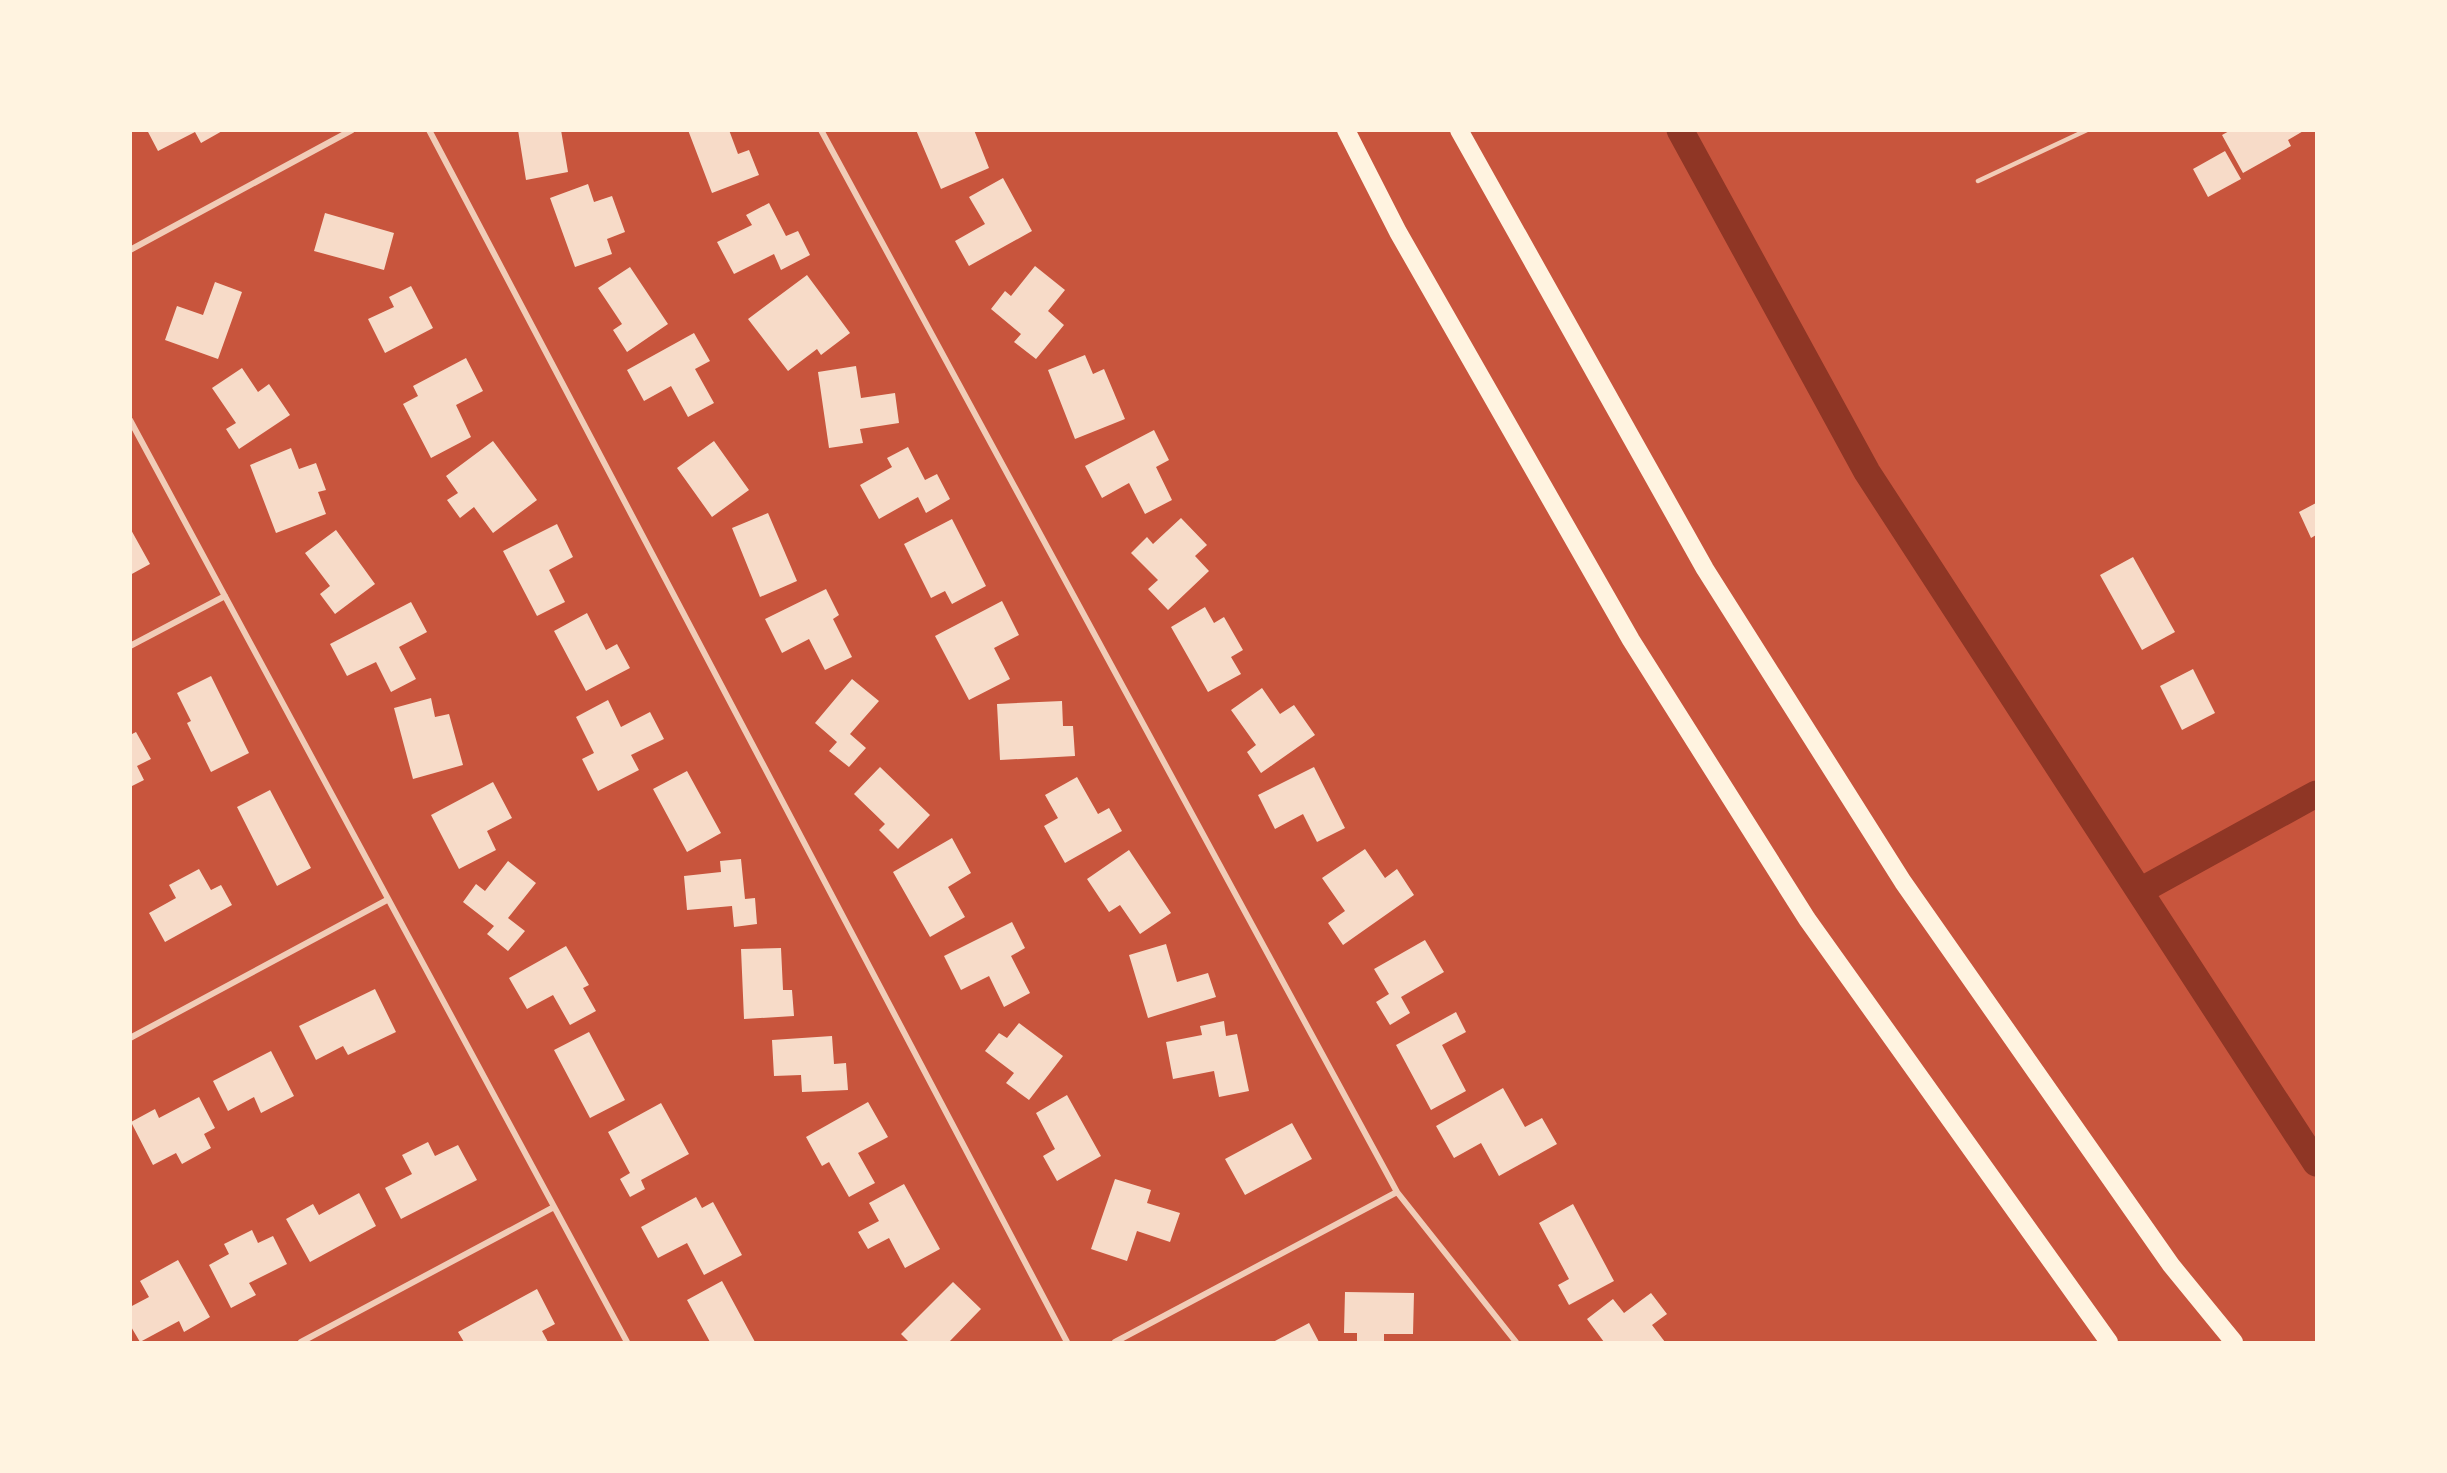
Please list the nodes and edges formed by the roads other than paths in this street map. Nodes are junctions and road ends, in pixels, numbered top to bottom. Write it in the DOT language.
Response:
graph roads {
  1 [pos="352,130"];
  2 [pos="429,130"];
  3 [pos="821,130"];
  4 [pos="1347,130"];
  5 [pos="1459,130"];
  6 [pos="2087,130"];
  7 [pos="1978,181"];
  8 [pos="130,250"];
  9 [pos="130,420"];
  10 [pos="225,596"];
  11 [pos="130,646"];
  12 [pos="387,900"];
  13 [pos="130,1038"];
  14 [pos="1397,1192"];
  15 [pos="554,1207"];
  16 [pos="301,1342"];
  17 [pos="627,1342"];
  18 [pos="1067,1342"];
  19 [pos="1115,1342"];
  20 [pos="1516,1342"];
  21 [pos="2109,1342"];
  22 [pos="2234,1342"];
  1 -- 8 [label="street"];
  2 -- 18 [label="street"];
  3 -- 14 [label="street"];
  4 -- 21 [label="highway"];
  5 -- 22 [label="highway"];
  6 -- 7 [label="lane"];
  9 -- 10 [label="street"];
  10 -- 11 [label="street"];
  10 -- 12 [label="street"];
  12 -- 13 [label="street"];
  12 -- 15 [label="street"];
  14 -- 19 [label="street"];
  14 -- 20 [label="street"];
  15 -- 16 [label="street"];
  15 -- 17 [label="street"];
}
